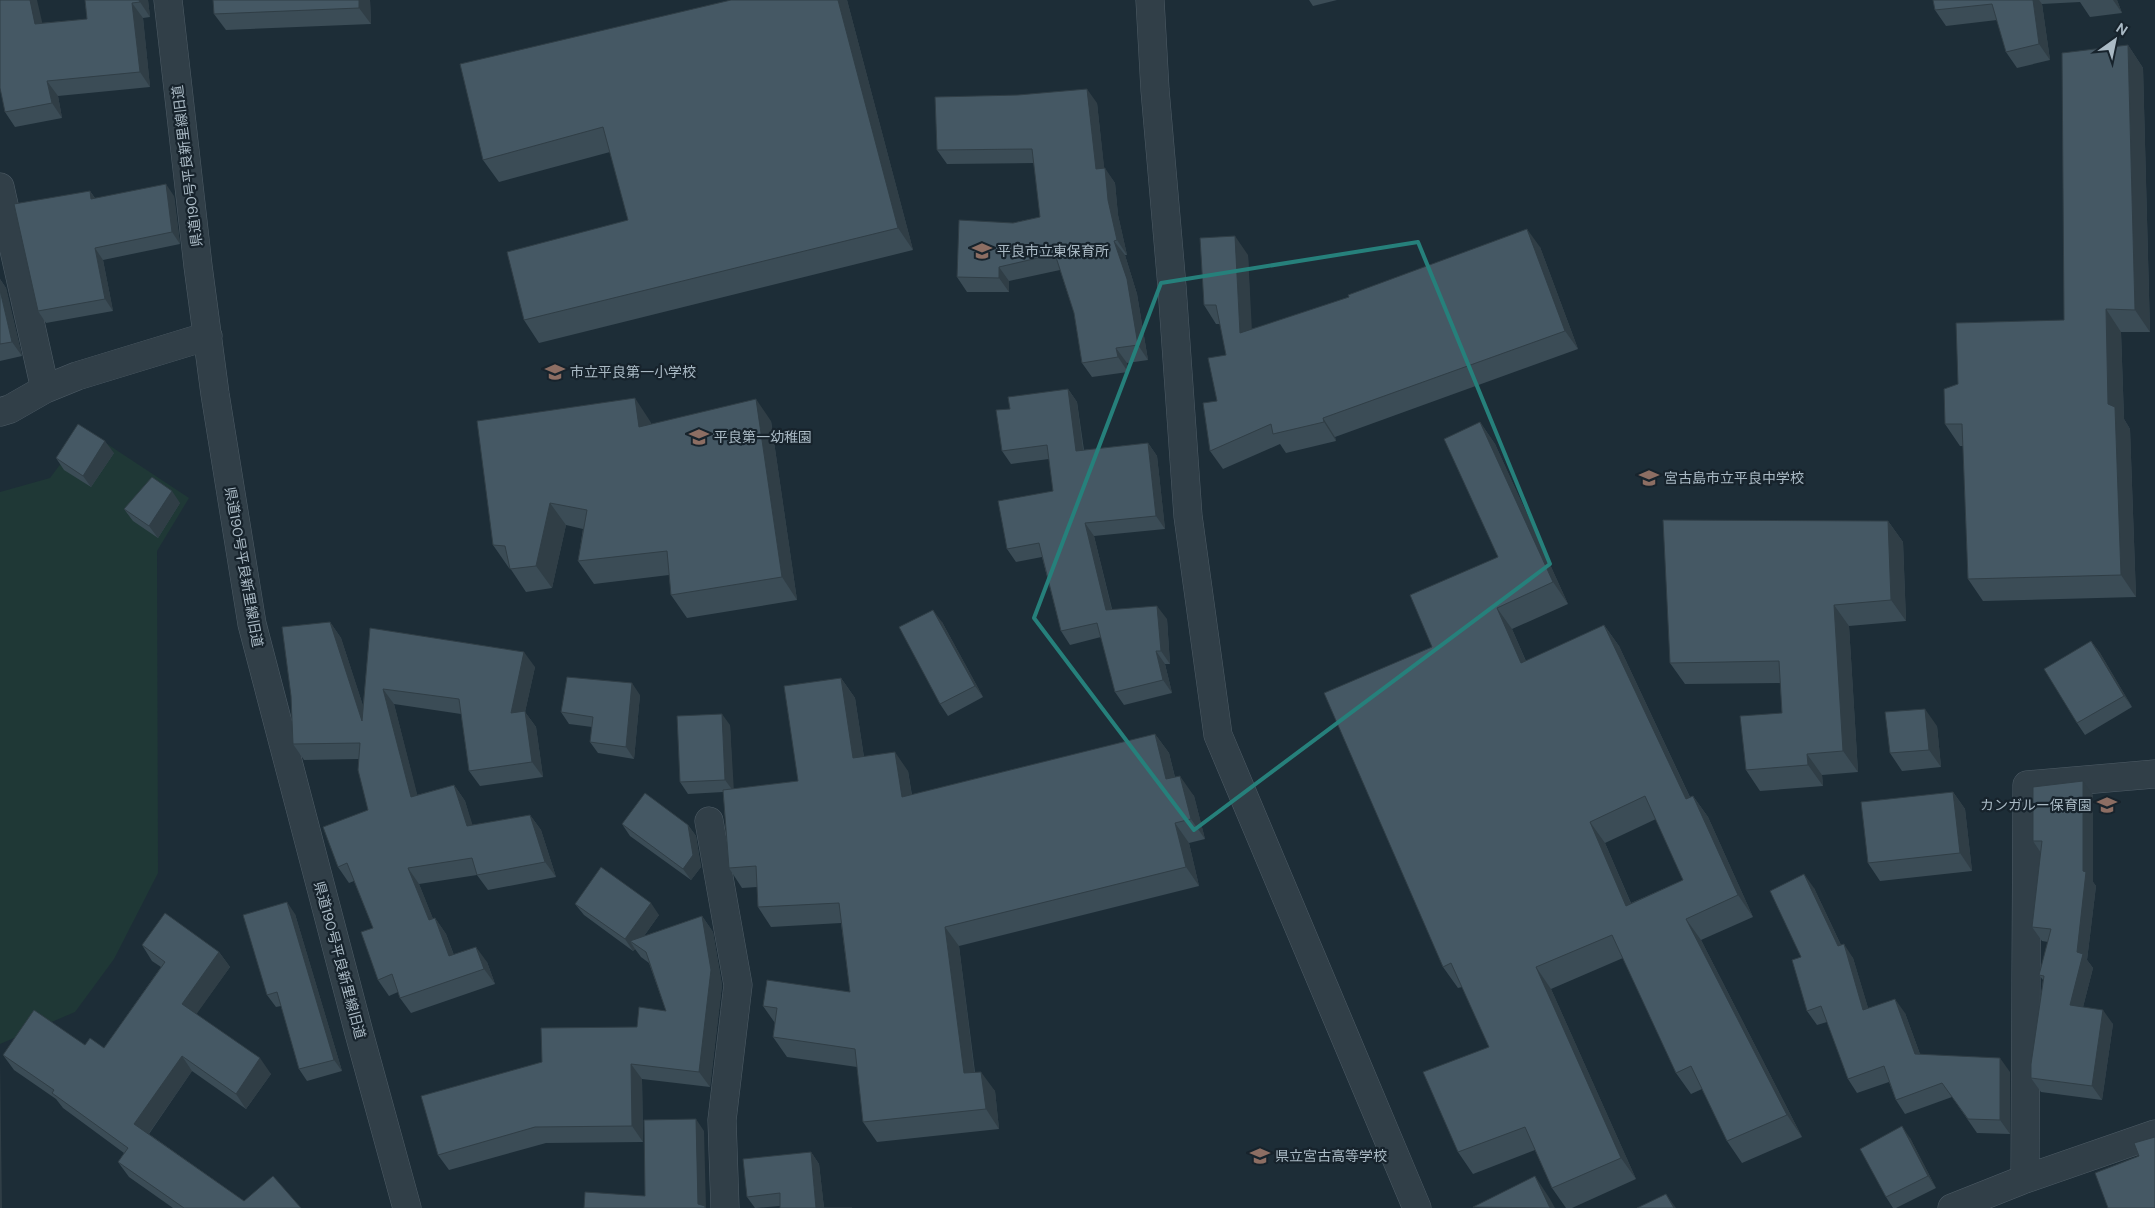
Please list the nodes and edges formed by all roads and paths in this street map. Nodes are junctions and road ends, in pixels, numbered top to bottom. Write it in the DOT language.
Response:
graph roads {
  1 [pos="168,0"];
  2 [pos="1150,0"];
  3 [pos="0,187"];
  4 [pos="208,336"];
  5 [pos="45,389"];
  6 [pos="0,412"];
  7 [pos="2155,774"];
  8 [pos="709,821"];
  9 [pos="2155,1134"];
  10 [pos="2024,1179"];
  11 [pos="407,1208"];
  12 [pos="725,1208"];
  13 [pos="1417,1208"];
  14 [pos="1952,1208"];
  1 -- 4 [label="street, 県道190号平良新里線旧道"];
  2 -- 13 [label="street"];
  3 -- 5 [label="street"];
  4 -- 5 [label="street"];
  4 -- 11 [label="street, 県道190号平良新里線旧道"];
  5 -- 6 [label="street"];
  7 -- 10 [label="street"];
  8 -- 12 [label="street"];
  9 -- 10 [label="street"];
  10 -- 14 [label="street"];
}
